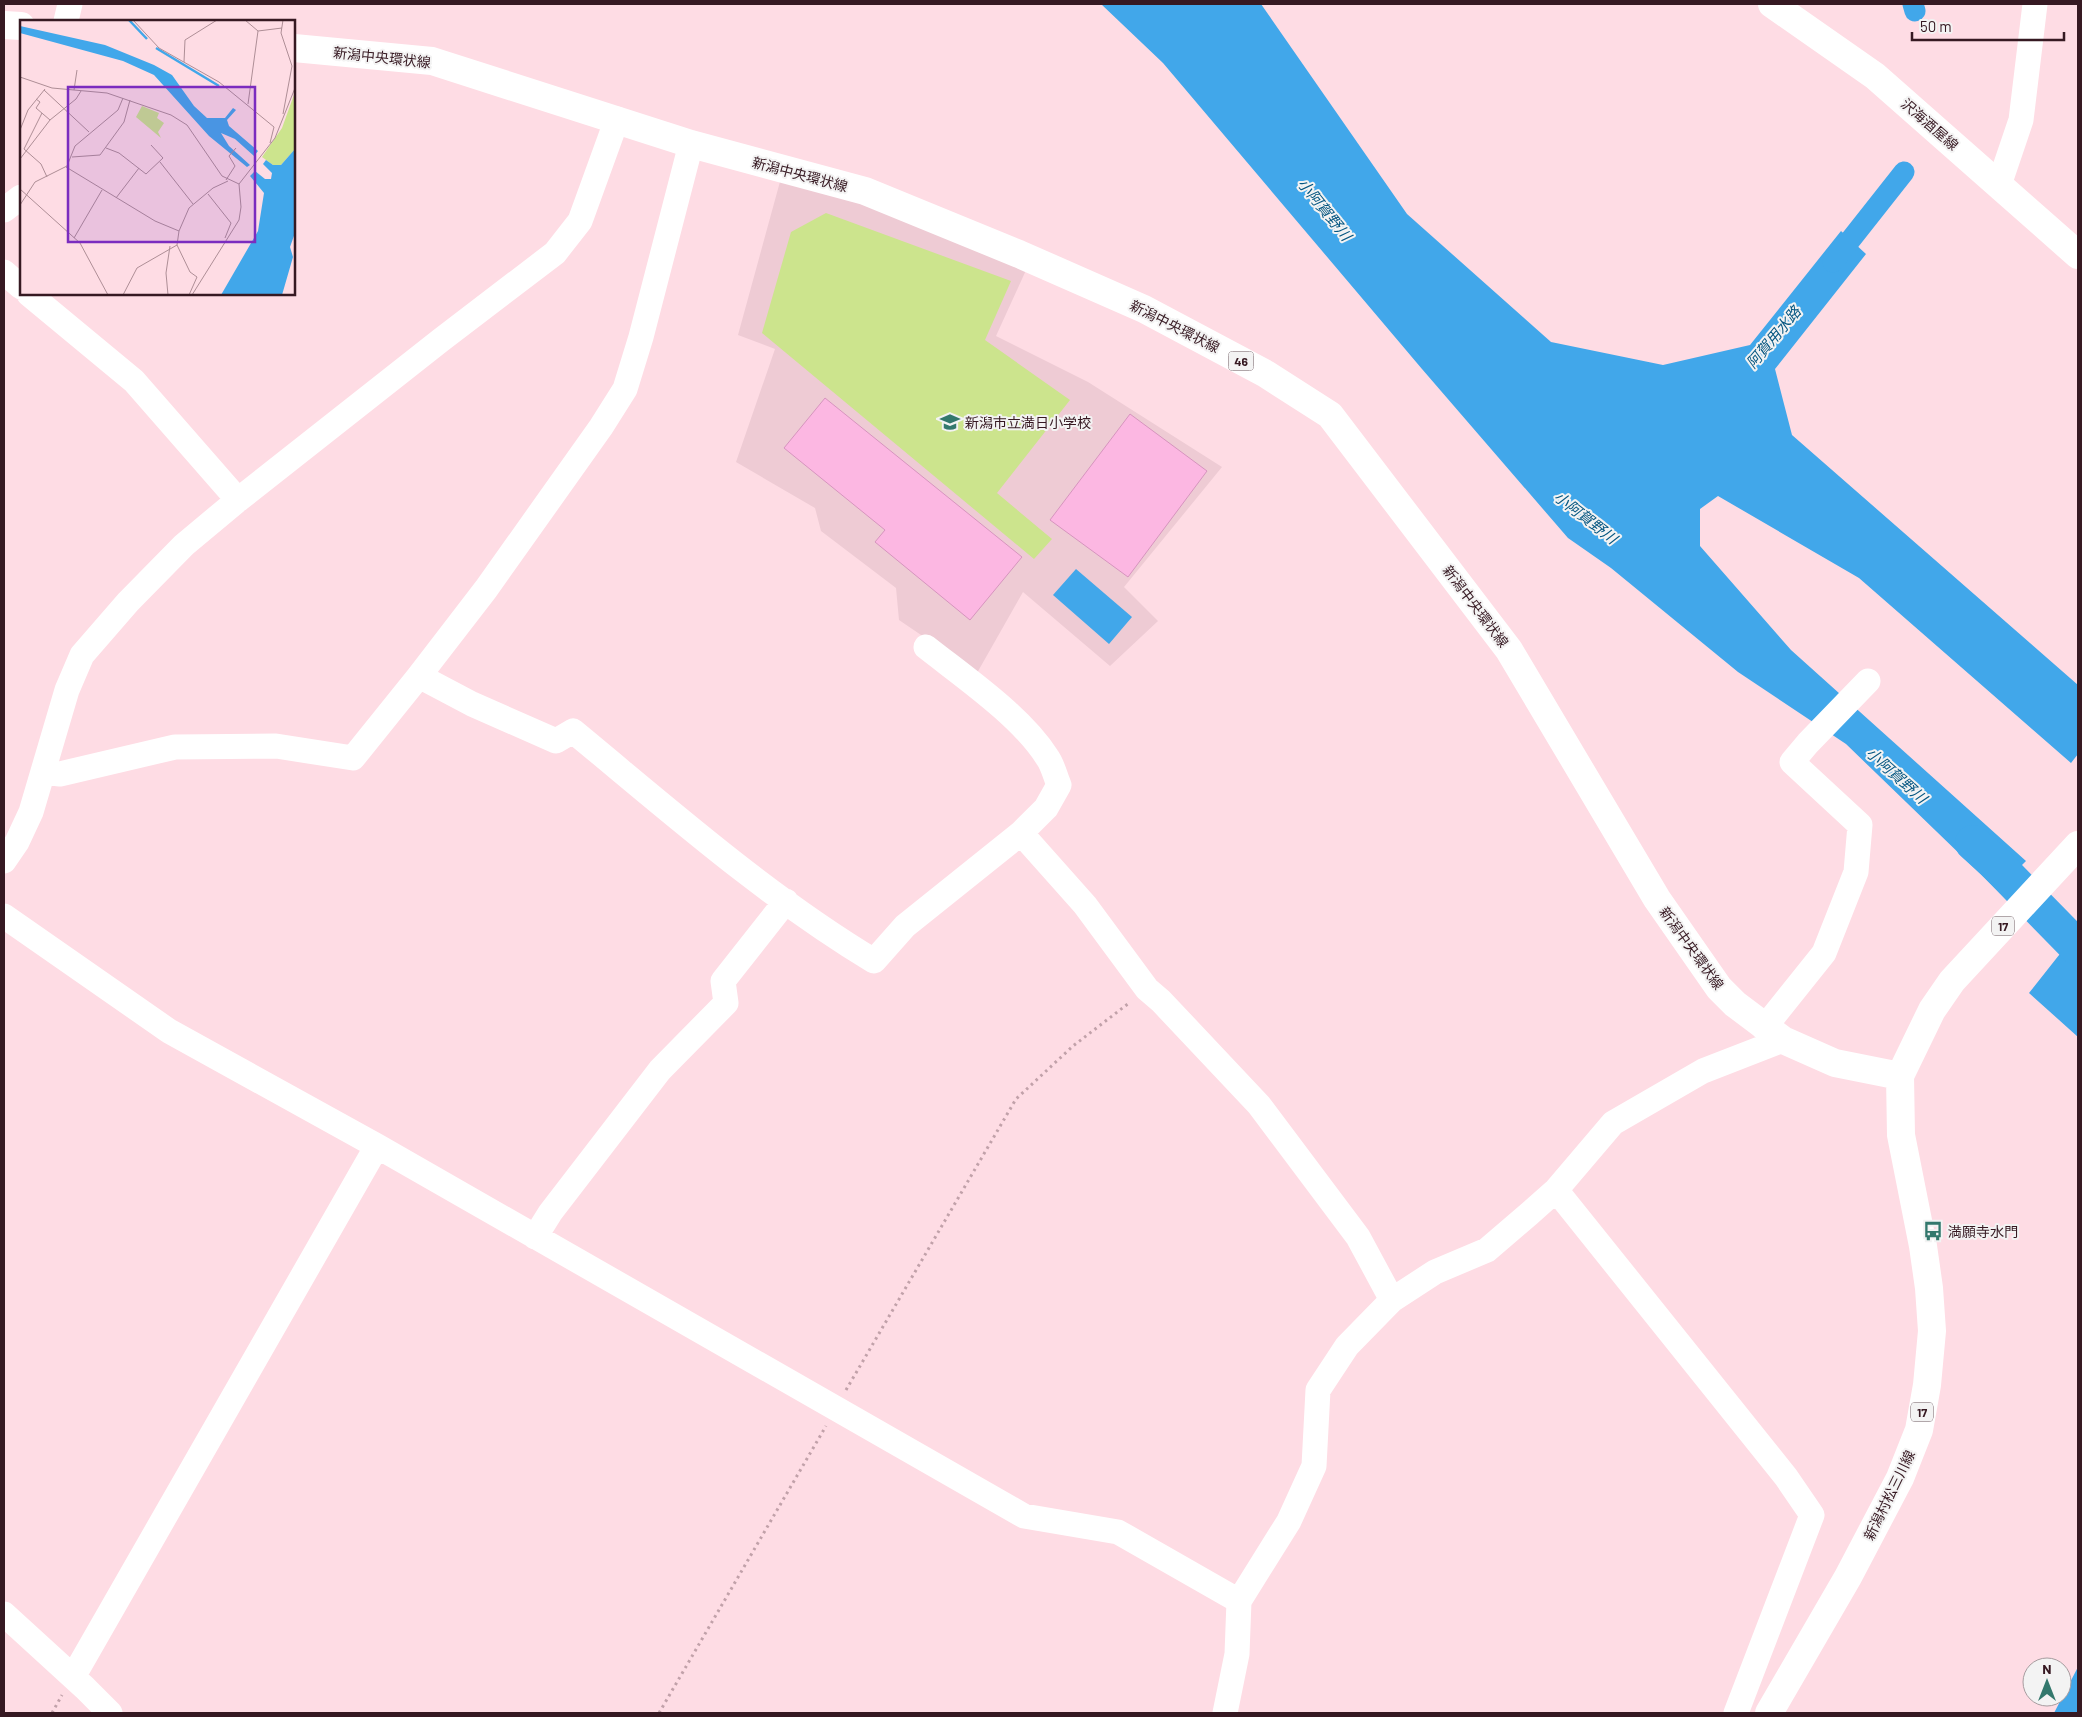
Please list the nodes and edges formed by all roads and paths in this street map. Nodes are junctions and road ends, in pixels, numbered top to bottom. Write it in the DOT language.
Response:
graph roads {
  1 [pos="70,4"];
  2 [pos="1772,4"];
  3 [pos="2034,4"];
  4 [pos="66,20"];
  5 [pos="4,25"];
  6 [pos="20,26"];
  7 [pos="295,48"];
  8 [pos="617,119"];
  9 [pos="691,144"];
  10 [pos="1999,185"];
  11 [pos="20,198"];
  12 [pos="4,210"];
  13 [pos="2078,255"];
  14 [pos="4,272"];
  15 [pos="20,286"];
  16 [pos="30,295"];
  17 [pos="238,500"];
  18 [pos="926,647"];
  19 [pos="419,676"];
  20 [pos="1868,681"];
  21 [pos="43,772"];
  22 [pos="1021,833"];
  23 [pos="2078,845"];
  24 [pos="4,861"];
  25 [pos="786,902"];
  26 [pos="4,916"];
  27 [pos="1147,990"];
  28 [pos="1773,1034"];
  29 [pos="1900,1076"];
  30 [pos="377,1146"];
  31 [pos="1556,1190"];
  32 [pos="535,1237"];
  33 [pos="1392,1300"];
  34 [pos="836,1407"];
  35 [pos="1239,1601"];
  36 [pos="4,1614"];
  37 [pos="73,1677"];
  38 [pos="110,1713"];
  39 [pos="659,1713"];
  40 [pos="1224,1713"];
  41 [pos="1736,1713"];
  42 [pos="1769,1713"];
  1 -- 4 [label="street"];
  2 -- 10 [label="main road, 沢海酒屋線"];
  3 -- 10 [label="street"];
  5 -- 6 [label="main road"];
  7 -- 8 [label="main road, 新潟中央環状線 / 46"];
  8 -- 9 [label="main road, 新潟中央環状線 / 46"];
  8 -- 17 [label="street"];
  9 -- 19 [label="street"];
  9 -- 28 [label="main road, 新潟中央環状線 / 46"];
  10 -- 13 [label="main road, 沢海酒屋線"];
  11 -- 12 [label="street"];
  14 -- 15 [label="street"];
  16 -- 17 [label="street"];
  17 -- 21 [label="street"];
  18 -- 22 [label="street"];
  19 -- 21 [label="street"];
  19 -- 25 [label="street"];
  20 -- 28 [label="street"];
  21 -- 24 [label="street"];
  22 -- 25 [label="street"];
  22 -- 27 [label="street"];
  23 -- 29 [label="main road, 17"];
  25 -- 32 [label="street"];
  26 -- 30 [label="street"];
  27 -- 33 [label="street"];
  27 -- 34 [label="path"];
  28 -- 29 [label="main road, 新潟中央環状線 / 46"];
  28 -- 31 [label="street"];
  29 -- 42 [label="main road, 新潟村松三川線 / 17"];
  30 -- 32 [label="street"];
  30 -- 37 [label="street"];
  31 -- 33 [label="street"];
  31 -- 41 [label="street"];
  32 -- 34 [label="street"];
  33 -- 35 [label="street"];
  34 -- 35 [label="street"];
  34 -- 39 [label="path"];
  35 -- 40 [label="street"];
  36 -- 37 [label="street"];
  37 -- 38 [label="street"];
}
